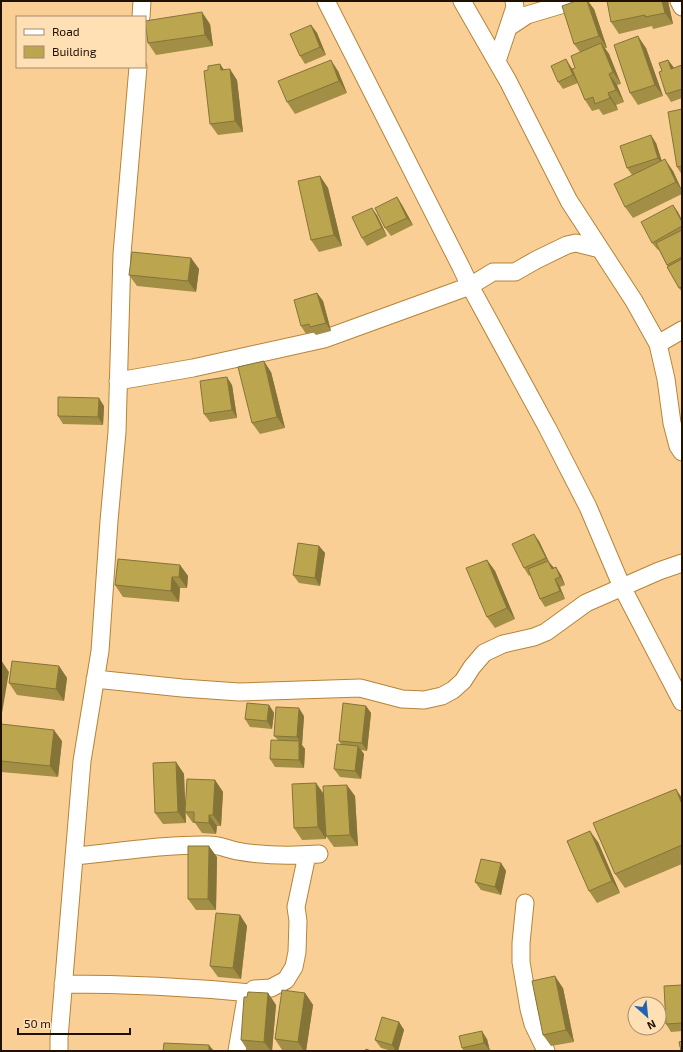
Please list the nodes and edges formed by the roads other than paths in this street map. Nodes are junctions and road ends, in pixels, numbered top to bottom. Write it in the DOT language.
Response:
graph roads {
  1 [pos="142,1"];
  2 [pos="326,1"];
  3 [pos="462,1"];
  4 [pos="514,1"];
  5 [pos="574,1"];
  6 [pos="679,1"];
  7 [pos="682,7"];
  8 [pos="141,16"];
  9 [pos="510,27"];
  10 [pos="497,61"];
  11 [pos="138,68"];
  12 [pos="600,249"];
  13 [pos="470,286"];
  14 [pos="682,330"];
  15 [pos="658,344"];
  16 [pos="118,381"];
  17 [pos="682,452"];
  18 [pos="682,563"];
  19 [pos="622,587"];
  20 [pos="95,680"];
  21 [pos="682,702"];
  22 [pos="74,856"];
  23 [pos="525,903"];
  24 [pos="63,984"];
  25 [pos="250,993"];
  26 [pos="59,1051"];
  27 [pos="237,1051"];
  28 [pos="546,1051"];
  1 -- 8 [label="street"];
  2 -- 13 [label="street"];
  3 -- 10 [label="street"];
  4 -- 9 [label="street"];
  5 -- 9 [label="street"];
  6 -- 7 [label="street"];
  9 -- 10 [label="street"];
  10 -- 12 [label="street"];
  11 -- 16 [label="street"];
  12 -- 13 [label="street"];
  12 -- 15 [label="street"];
  13 -- 16 [label="street"];
  13 -- 19 [label="street"];
  14 -- 15 [label="street"];
  15 -- 17 [label="street"];
  16 -- 20 [label="street"];
  18 -- 19 [label="street"];
  19 -- 20 [label="street"];
  19 -- 21 [label="street"];
  20 -- 22 [label="street"];
  22 -- 24 [label="street"];
  22 -- 25 [label="street"];
  23 -- 28 [label="street"];
  24 -- 25 [label="street"];
  24 -- 26 [label="street"];
  25 -- 27 [label="street"];
}
